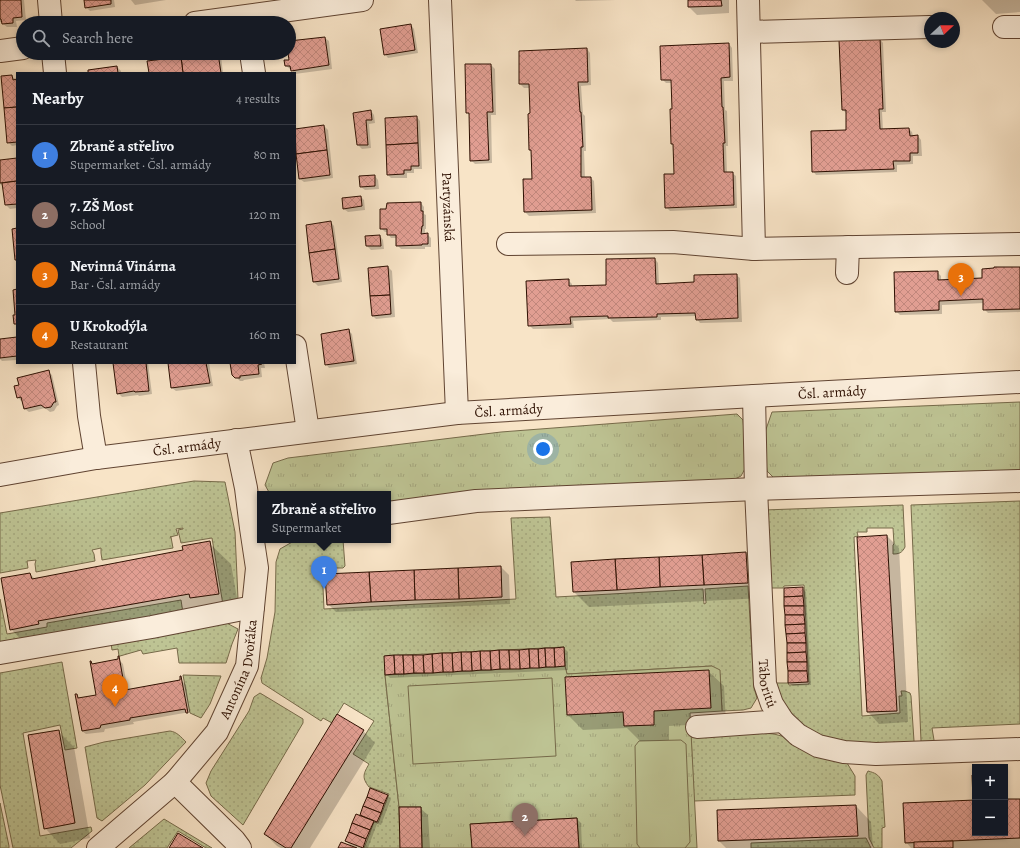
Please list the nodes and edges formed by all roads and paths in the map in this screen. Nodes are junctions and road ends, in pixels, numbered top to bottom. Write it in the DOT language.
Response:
graph roads {
  1 [pos="49,0"];
  2 [pos="362,0"];
  3 [pos="440,0"];
  4 [pos="748,0"];
  5 [pos="245,13"];
  6 [pos="50,16"];
  7 [pos="230,16"];
  8 [pos="924,27"];
  9 [pos="749,32"];
  10 [pos="16,49"];
  11 [pos="0,51"];
  12 [pos="54,60"];
  13 [pos="251,60"];
  14 [pos="55,72"];
  15 [pos="254,72"];
  16 [pos="508,244"];
  17 [pos="1020,244"];
  18 [pos="848,247"];
  19 [pos="754,249"];
  20 [pos="847,273"];
  21 [pos="296,353"];
  22 [pos="84,364"];
  23 [pos="1020,382"];
  24 [pos="754,396"];
  25 [pos="457,413"];
  26 [pos="308,431"];
  27 [pos="236,440"];
  28 [pos="96,458"];
  29 [pos="0,474"];
  30 [pos="1020,481"];
  31 [pos="756,489"];
  32 [pos="391,513"];
  33 [pos="255,527"];
  34 [pos="253,607"];
  35 [pos="0,653"];
  36 [pos="783,721"];
  37 [pos="697,727"];
  38 [pos="1020,749"];
  39 [pos="176,782"];
  40 [pos="235,845"];
  41 [pos="98,848"];
  1 -- 6 [label="street"];
  2 -- 5 [label="street"];
  3 -- 25 [label="street, Partyzánská"];
  4 -- 9 [label="street"];
  5 -- 7 [label="street"];
  8 -- 9 [label="street"];
  9 -- 19 [label="street"];
  10 -- 11 [label="street"];
  12 -- 14 [label="street"];
  13 -- 15 [label="street"];
  16 -- 19 [label="street"];
  17 -- 18 [label="street"];
  18 -- 19 [label="street"];
  18 -- 20 [label="street"];
  21 -- 26 [label="street"];
  22 -- 28 [label="street"];
  23 -- 24 [label="street, Čsl. armády"];
  24 -- 25 [label="street, Čsl. armády"];
  24 -- 31 [label="street, Táboritů"];
  25 -- 26 [label="street, Čsl. armády"];
  26 -- 27 [label="street, Čsl. armády"];
  27 -- 28 [label="street, Čsl. armády"];
  27 -- 33 [label="street, Antonína Dvořáka"];
  28 -- 29 [label="street, Čsl. armády"];
  30 -- 31 [label="street"];
  31 -- 32 [label="street"];
  31 -- 36 [label="street, Táboritů"];
  33 -- 34 [label="street, Antonína Dvořáka"];
  34 -- 35 [label="street"];
  34 -- 39 [label="street, Antonína Dvořáka"];
  36 -- 37 [label="street"];
  36 -- 38 [label="street, Táboritů"];
  39 -- 40 [label="street"];
  39 -- 41 [label="street, Antonína Dvořáka"];
}
